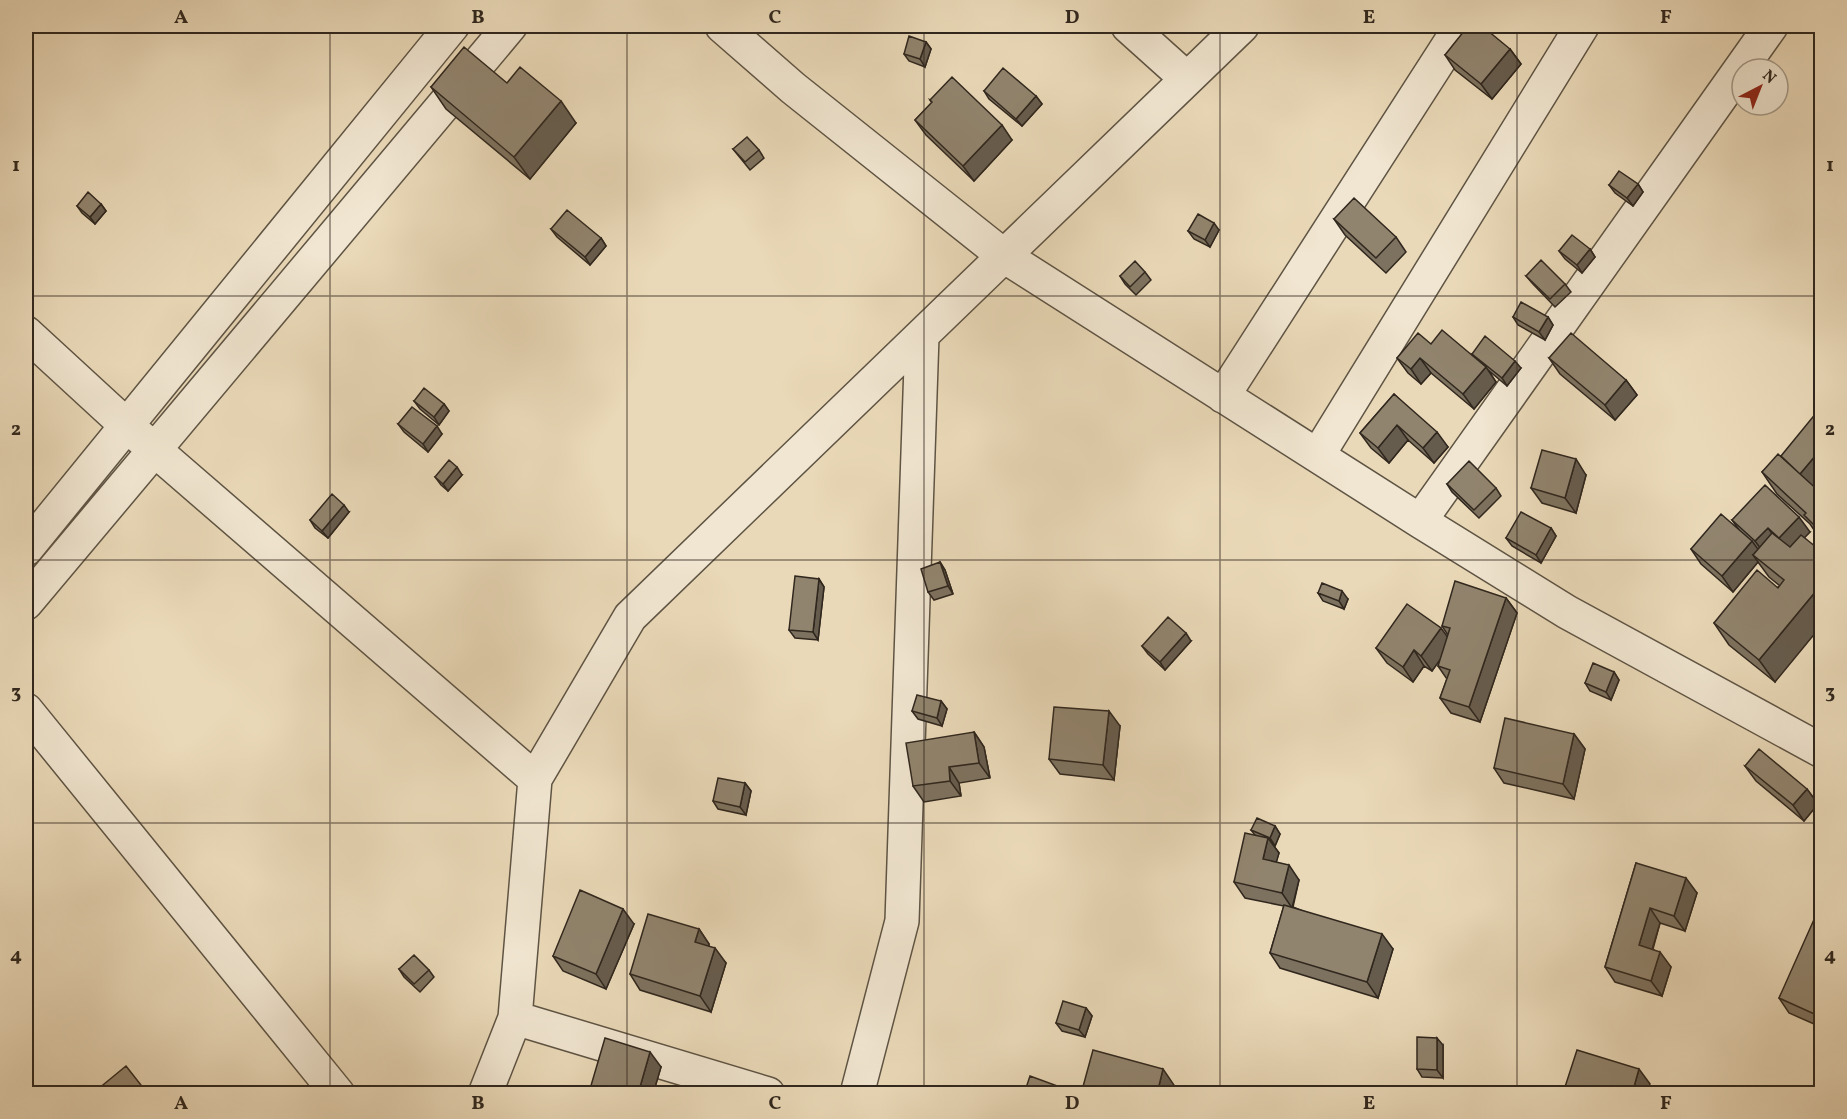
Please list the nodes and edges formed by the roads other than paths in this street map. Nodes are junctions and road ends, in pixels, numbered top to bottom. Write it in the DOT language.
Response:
graph roads {
  1 [pos="452,26"];
  2 [pos="510,26"];
  3 [pos="722,26"];
  4 [pos="1128,26"];
  5 [pos="1242,26"];
  6 [pos="1461,26"];
  7 [pos="1582,26"];
  8 [pos="1771,26"];
  9 [pos="1187,79"];
  10 [pos="1004,256"];
  11 [pos="26,333"];
  12 [pos="922,336"];
  13 [pos="1223,396"];
  14 [pos="126,425"];
  15 [pos="154,449"];
  16 [pos="1318,455"];
  17 [pos="1420,521"];
  18 [pos="26,549"];
  19 [pos="26,603"];
  20 [pos="26,710"];
  21 [pos="1821,752"];
  22 [pos="535,779"];
  23 [pos="515,1018"];
  24 [pos="338,1094"];
  25 [pos="485,1094"];
  26 [pos="768,1094"];
  27 [pos="857,1094"];
  1 -- 14 [label="street"];
  2 -- 15 [label="street"];
  3 -- 10 [label="street"];
  4 -- 9 [label="street"];
  5 -- 9 [label="street"];
  6 -- 13 [label="street"];
  7 -- 16 [label="street"];
  8 -- 17 [label="street"];
  9 -- 10 [label="street"];
  10 -- 12 [label="street"];
  10 -- 13 [label="street"];
  11 -- 14 [label="street"];
  12 -- 22 [label="street"];
  12 -- 27 [label="street"];
  13 -- 16 [label="street"];
  14 -- 15 [label="street"];
  14 -- 18 [label="street"];
  15 -- 19 [label="street"];
  15 -- 22 [label="street"];
  16 -- 17 [label="street"];
  17 -- 21 [label="street"];
  20 -- 24 [label="street"];
  22 -- 23 [label="street"];
  23 -- 25 [label="street"];
  23 -- 26 [label="street"];
}
